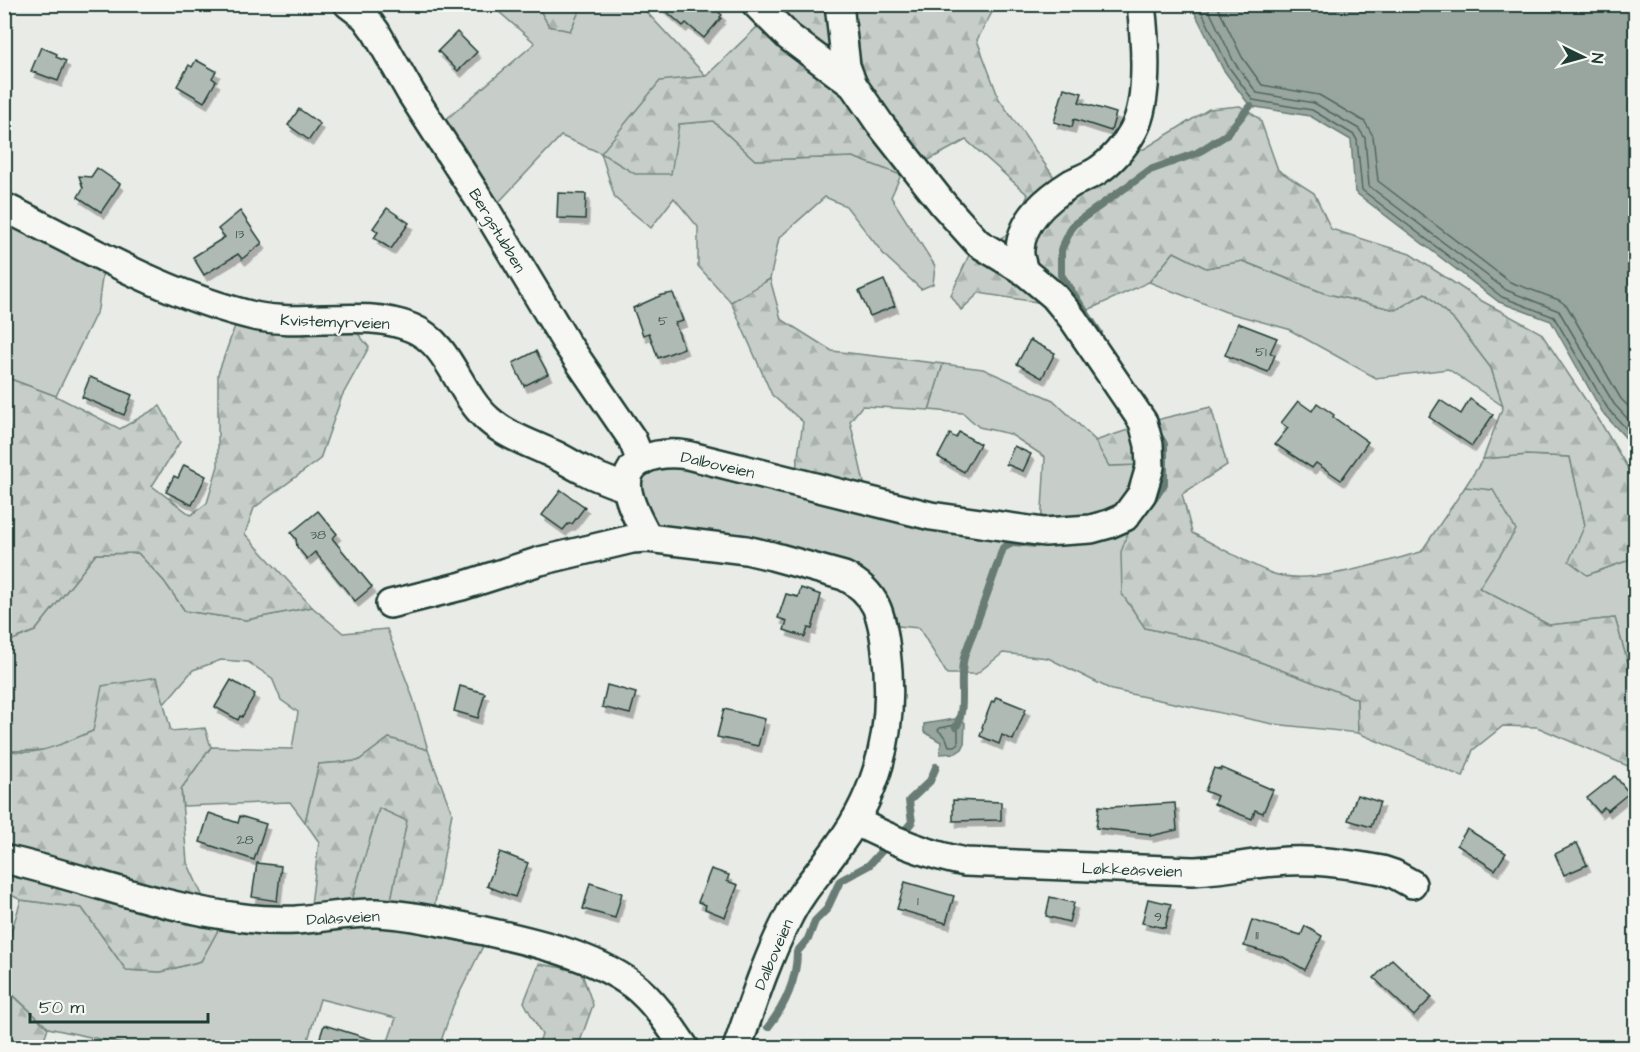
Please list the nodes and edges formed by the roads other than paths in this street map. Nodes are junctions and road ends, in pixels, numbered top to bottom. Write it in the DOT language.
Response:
graph roads {
  1 [pos="348,4"];
  2 [pos="756,4"];
  3 [pos="839,4"];
  4 [pos="1141,4"];
  5 [pos="853,85"];
  6 [pos="4,207"];
  7 [pos="1024,271"];
  8 [pos="641,461"];
  9 [pos="627,488"];
  10 [pos="648,538"];
  11 [pos="390,604"];
  12 [pos="855,821"];
  13 [pos="4,859"];
  14 [pos="1412,884"];
  15 [pos="685,1047"];
  16 [pos="737,1047"];
  1 -- 8 [label="street, Bergstubben"];
  2 -- 5 [label="street, Dalboveien"];
  3 -- 5 [label="street, Dalboveien"];
  4 -- 7 [label="street"];
  5 -- 7 [label="street, Dalboveien"];
  6 -- 9 [label="street, Kvistemyrveien"];
  7 -- 8 [label="street, Dalboveien"];
  8 -- 9 [label="street"];
  9 -- 10 [label="street"];
  10 -- 11 [label="street, Dalboveien"];
  10 -- 12 [label="street, Dalboveien"];
  12 -- 14 [label="street, Løkkeåsveien"];
  12 -- 16 [label="street, Dalboveien"];
  13 -- 15 [label="street, Dalåsveien"];
}
